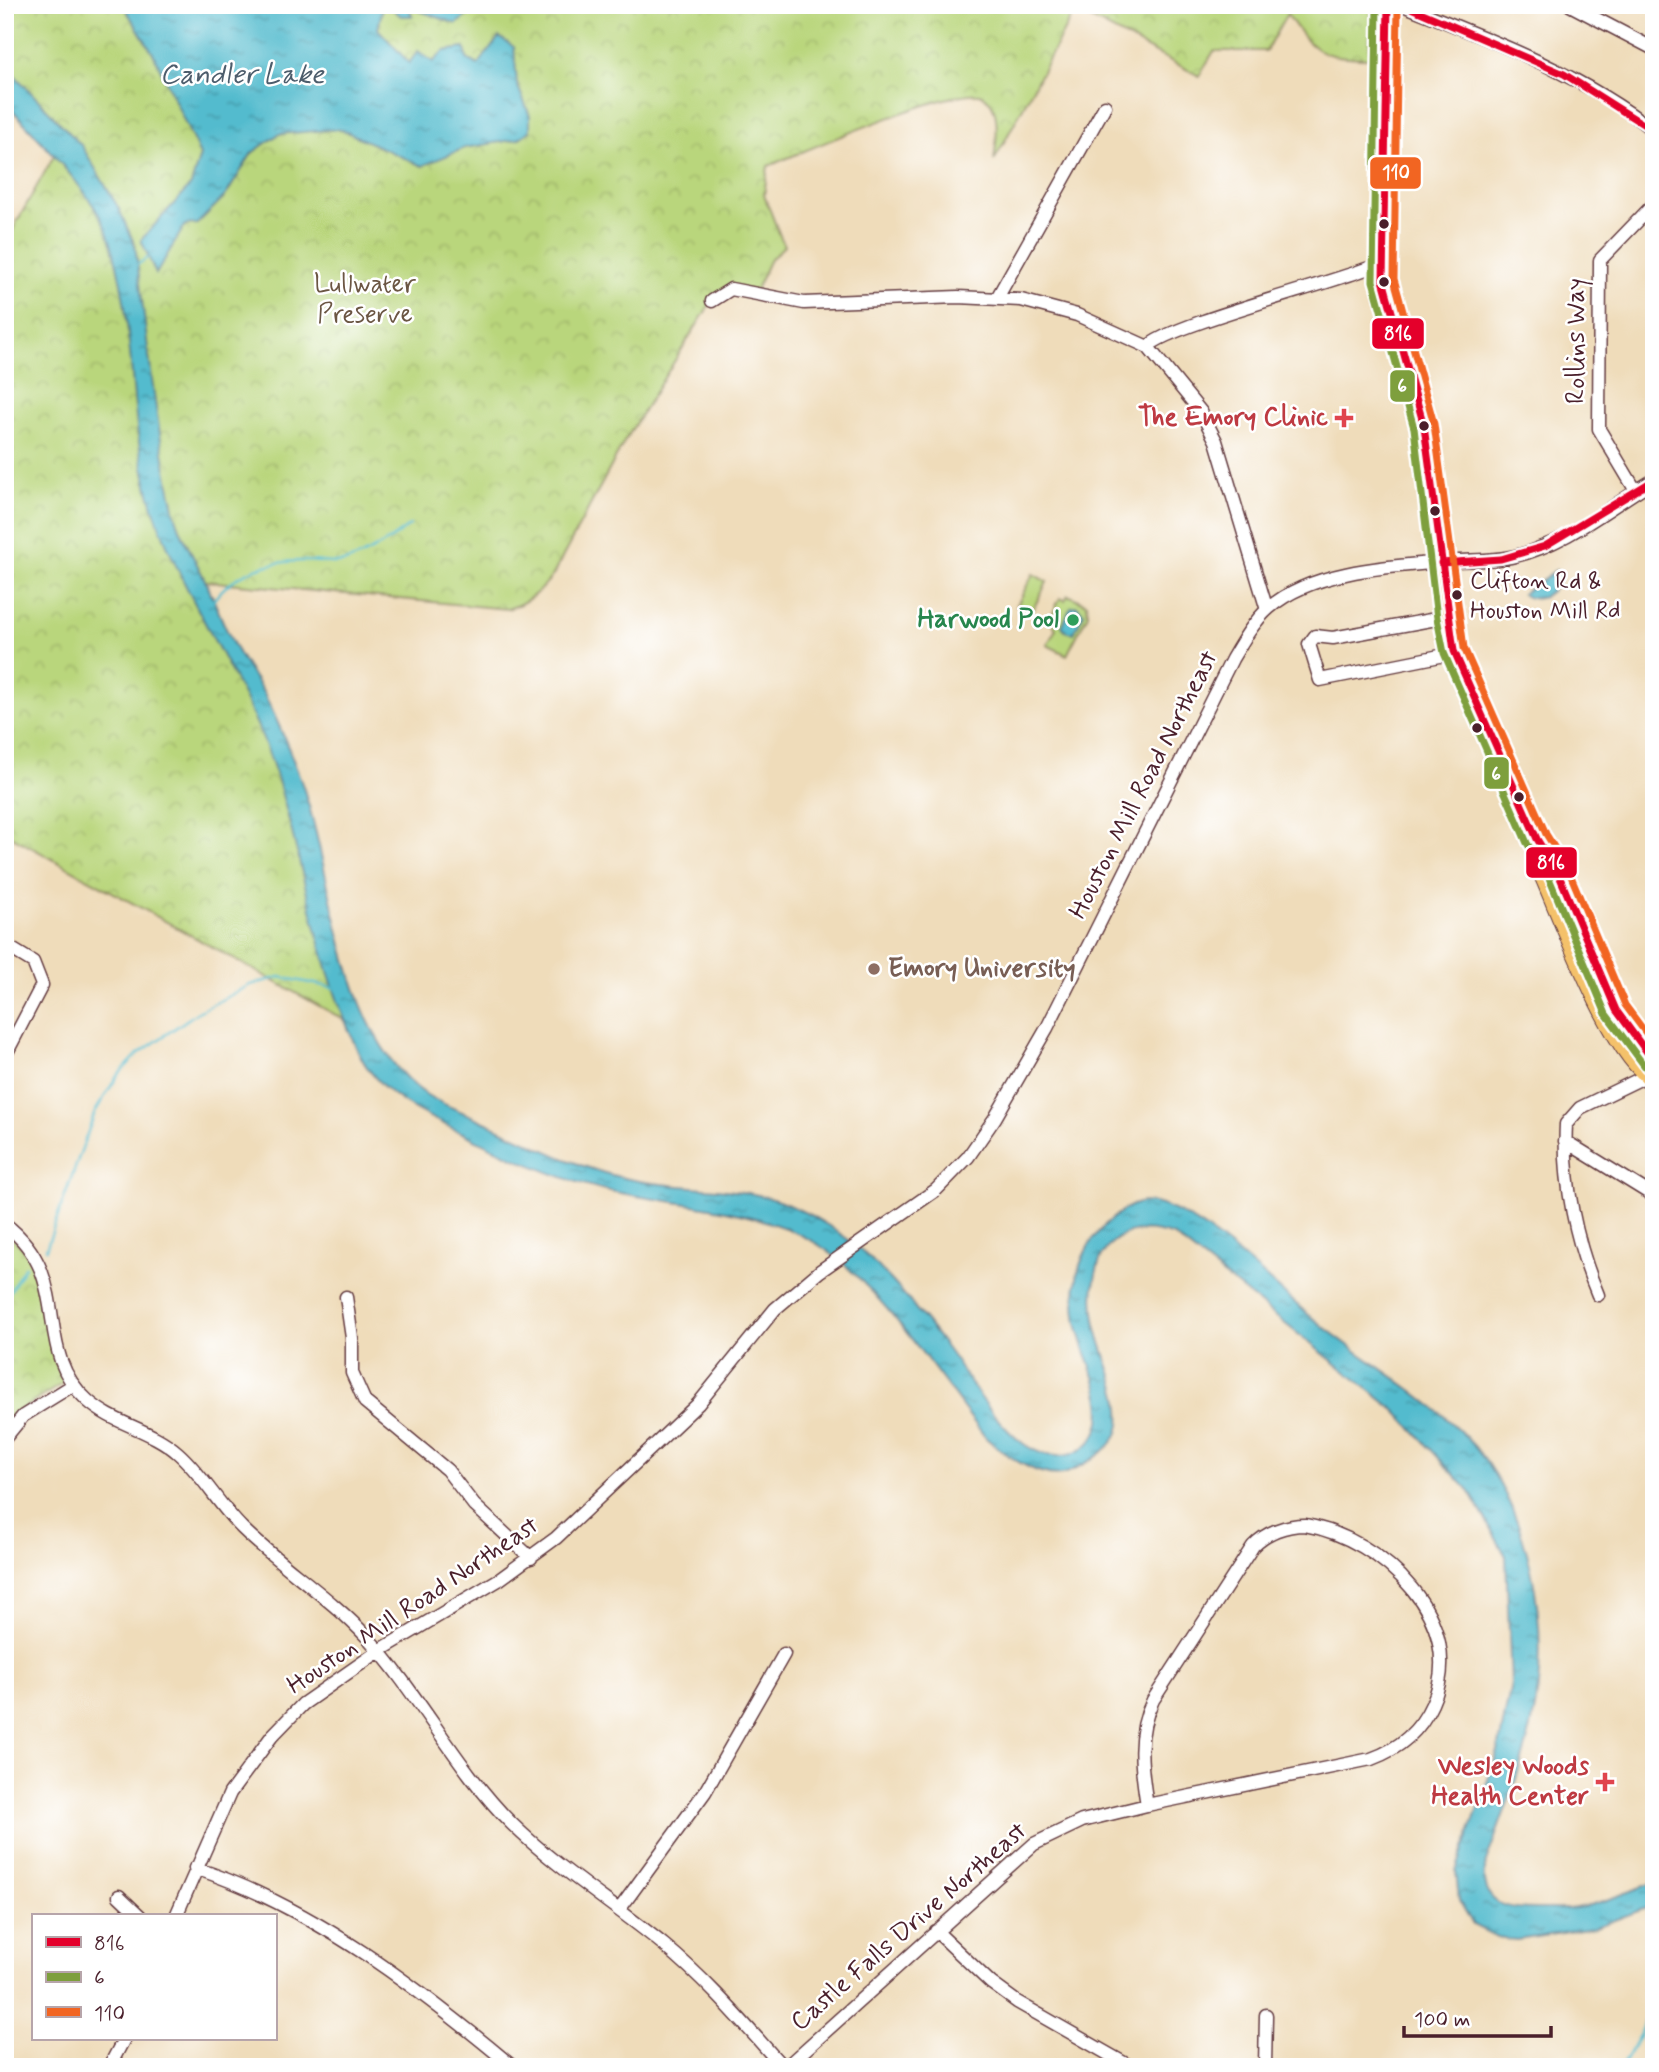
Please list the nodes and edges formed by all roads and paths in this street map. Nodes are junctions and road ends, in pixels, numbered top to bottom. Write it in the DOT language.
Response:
graph roads {
  1 [pos="1388,5"];
  2 [pos="1403,5"];
  3 [pos="1570,5"];
  4 [pos="1654,49"];
  5 [pos="1105,106"];
  6 [pos="1654,131"];
  7 [pos="1654,204"];
  8 [pos="1382,263"];
  9 [pos="997,298"];
  10 [pos="712,301"];
  11 [pos="1148,347"];
  12 [pos="1654,480"];
  13 [pos="1636,491"];
  14 [pos="1441,563"];
  15 [pos="1267,610"];
  16 [pos="1447,617"];
  17 [pos="1455,653"];
  18 [pos="5,945"];
  19 [pos="5,1056"];
  20 [pos="1651,1073"];
  21 [pos="1565,1141"];
  22 [pos="1654,1196"];
  23 [pos="5,1224"];
  24 [pos="1598,1295"];
  25 [pos="346,1297"];
  26 [pos="74,1385"];
  27 [pos="5,1438"];
  28 [pos="531,1558"];
  29 [pos="379,1651"];
  30 [pos="784,1654"];
  31 [pos="1147,1805"];
  32 [pos="195,1868"];
  33 [pos="119,1896"];
  34 [pos="619,1910"];
  35 [pos="137,1914"];
  36 [pos="177,1914"];
  37 [pos="936,1931"];
  38 [pos="1266,2015"];
  39 [pos="123,2040"];
  40 [pos="109,2067"];
  41 [pos="513,2067"];
  42 [pos="785,2067"];
  43 [pos="1130,2067"];
  44 [pos="1265,2067"];
  1 -- 8 [label="main road"];
  2 -- 6 [label="street"];
  3 -- 4 [label="street"];
  5 -- 9 [label="street"];
  7 -- 13 [label="street, Rollins Way"];
  8 -- 11 [label="street"];
  8 -- 14 [label="main road"];
  9 -- 10 [label="street"];
  9 -- 11 [label="street"];
  11 -- 15 [label="street"];
  12 -- 13 [label="street, Houston Mill Road Northeast"];
  13 -- 14 [label="street, Houston Mill Road Northeast"];
  14 -- 15 [label="street, Houston Mill Road Northeast"];
  14 -- 16 [label="main road"];
  15 -- 28 [label="street, Houston Mill Road Northeast"];
  16 -- 17 [label="main road"];
  16 -- 17 [label="street"];
  17 -- 20 [label="main road"];
  18 -- 19 [label="street"];
  20 -- 21 [label="street"];
  21 -- 22 [label="street"];
  21 -- 24 [label="street"];
  23 -- 26 [label="street"];
  25 -- 28 [label="street"];
  26 -- 27 [label="street"];
  26 -- 29 [label="street"];
  28 -- 29 [label="street, Houston Mill Road Northeast"];
  29 -- 32 [label="street, Houston Mill Road Northeast"];
  29 -- 34 [label="street"];
  30 -- 34 [label="street"];
  31 -- 31 [label="street, Castle Falls Drive Northeast"];
  31 -- 37 [label="street, Castle Falls Drive Northeast"];
  32 -- 36 [label="street, Houston Mill Road Northeast"];
  32 -- 41 [label="street"];
  33 -- 35 [label="street"];
  34 -- 42 [label="street"];
  37 -- 42 [label="street, Castle Falls Drive Northeast"];
  37 -- 43 [label="street"];
  38 -- 44 [label="street"];
  39 -- 40 [label="street"];
}
